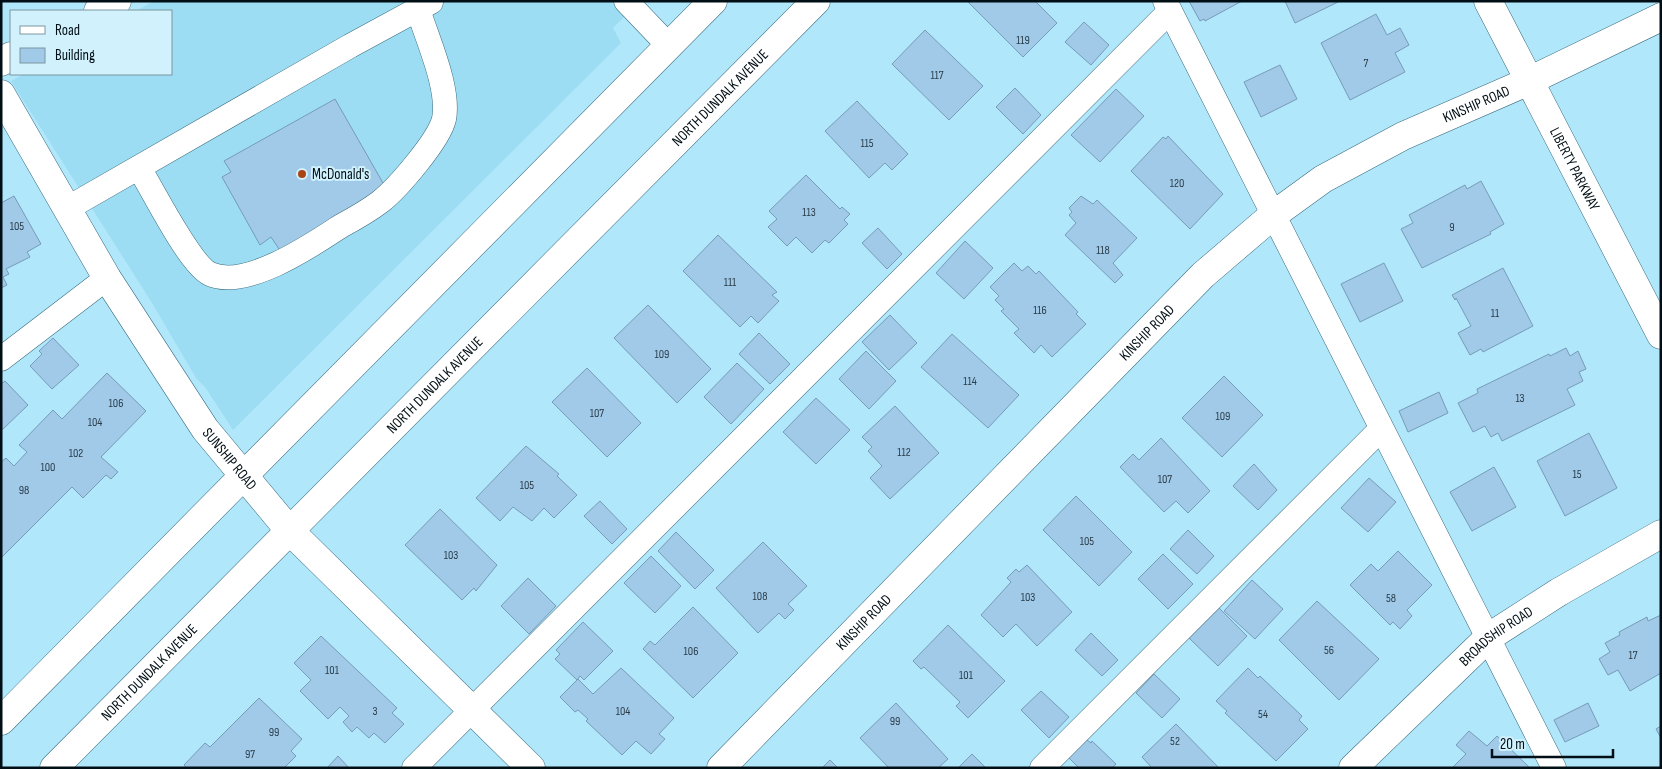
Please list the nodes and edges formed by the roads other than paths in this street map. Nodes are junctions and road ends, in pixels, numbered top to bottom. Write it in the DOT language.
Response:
graph roads {
  1 [pos="117,1"];
  2 [pos="626,1"];
  3 [pos="713,1"];
  4 [pos="816,1"];
  5 [pos="1488,1"];
  6 [pos="425,5"];
  7 [pos="1167,6"];
  8 [pos="100,10"];
  9 [pos="1661,16"];
  10 [pos="669,46"];
  11 [pos="1529,81"];
  12 [pos="1,94"];
  13 [pos="139,168"];
  14 [pos="68,208"];
  15 [pos="1272,216"];
  16 [pos="107,278"];
  17 [pos="1661,335"];
  18 [pos="1,359"];
  19 [pos="1381,429"];
  20 [pos="242,476"];
  21 [pos="289,530"];
  22 [pos="1661,534"];
  23 [pos="1489,637"];
  24 [pos="470,710"];
  25 [pos="1,721"];
  26 [pos="54,768"];
  27 [pos="414,768"];
  28 [pos="531,768"];
  29 [pos="721,768"];
  30 [pos="1042,768"];
  31 [pos="1353,768"];
  32 [pos="1554,768"];
  1 -- 8 [label="street"];
  2 -- 10 [label="lane"];
  3 -- 10 [label="street"];
  4 -- 21 [label="street, NORTH DUNDALK AVENUE"];
  5 -- 11 [label="street, LIBERTY PARKWAY"];
  6 -- 13 [label="lane"];
  6 -- 13 [label="lane"];
  7 -- 15 [label="lane"];
  7 -- 24 [label="lane"];
  9 -- 11 [label="street, KINSHIP ROAD"];
  10 -- 20 [label="street"];
  11 -- 15 [label="street, KINSHIP ROAD"];
  11 -- 17 [label="street, LIBERTY PARKWAY"];
  12 -- 14 [label="street, SUNSHIP ROAD"];
  13 -- 14 [label="lane"];
  14 -- 16 [label="street, SUNSHIP ROAD"];
  15 -- 19 [label="lane"];
  15 -- 29 [label="street, KINSHIP ROAD"];
  16 -- 18 [label="lane"];
  16 -- 20 [label="street, SUNSHIP ROAD"];
  19 -- 23 [label="lane"];
  19 -- 30 [label="lane"];
  20 -- 21 [label="street, SUNSHIP ROAD"];
  20 -- 25 [label="street"];
  21 -- 24 [label="street, SUNSHIP ROAD"];
  21 -- 26 [label="street, NORTH DUNDALK AVENUE"];
  22 -- 23 [label="street, BROADSHIP ROAD"];
  23 -- 31 [label="street, BROADSHIP ROAD"];
  23 -- 32 [label="lane"];
  24 -- 27 [label="lane"];
  24 -- 28 [label="street, SUNSHIP ROAD"];
}
